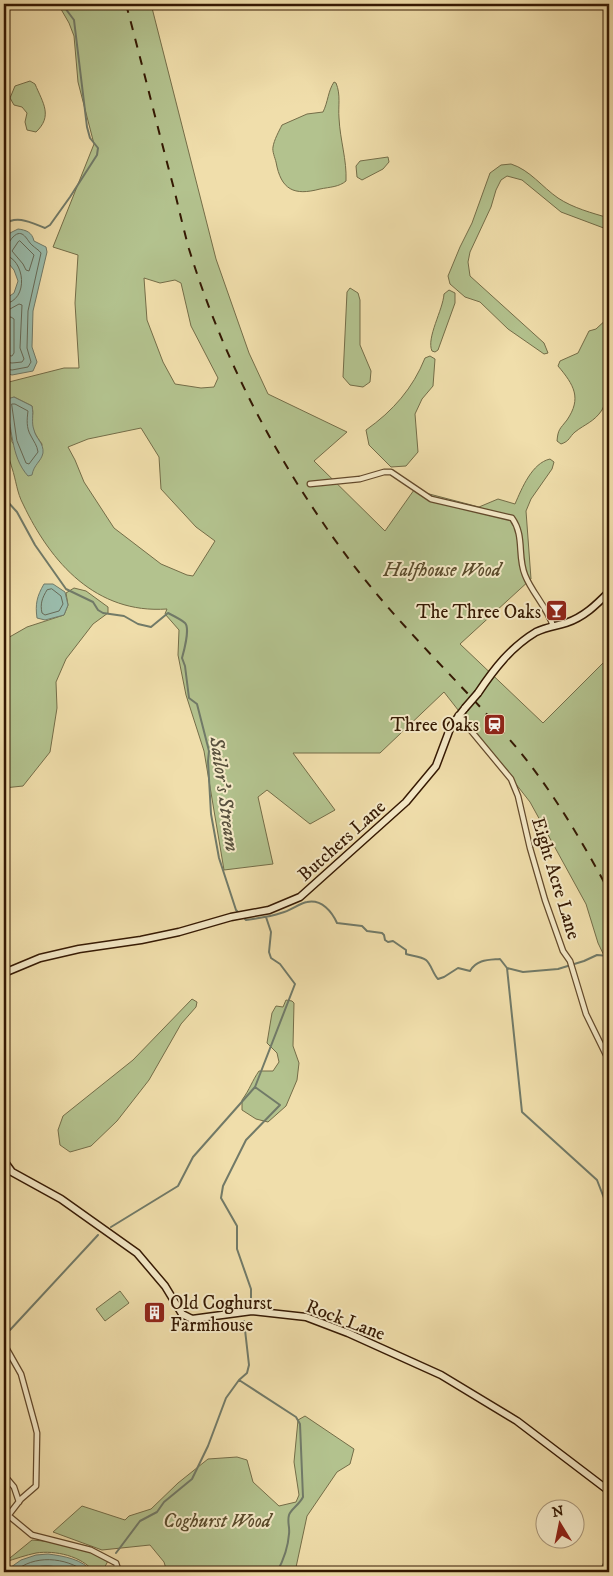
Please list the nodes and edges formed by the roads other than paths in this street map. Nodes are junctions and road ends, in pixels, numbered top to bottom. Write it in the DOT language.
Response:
graph roads {
  1 [pos="310,484"];
  2 [pos="609,592"];
  3 [pos="553,626"];
  4 [pos="458,715"];
  5 [pos="4,973"];
  6 [pos="609,1061"];
  7 [pos="4,1161"];
  8 [pos="4,1344"];
  9 [pos="4,1476"];
  10 [pos="609,1491"];
  11 [pos="19,1502"];
  12 [pos="9,1516"];
  13 [pos="4,1522"];
  14 [pos="119,1572"];
  1 -- 3 [label="street"];
  2 -- 3 [label="street, Butchers Lane"];
  3 -- 4 [label="street, Butchers Lane, bridge"];
  4 -- 5 [label="street, Butchers Lane"];
  4 -- 6 [label="street, Eight Acre Lane"];
  7 -- 10 [label="street, Rock Lane"];
  8 -- 11 [label="street"];
  9 -- 11 [label="street"];
  11 -- 12 [label="street"];
  12 -- 13 [label="street"];
  12 -- 14 [label="street"];
}
